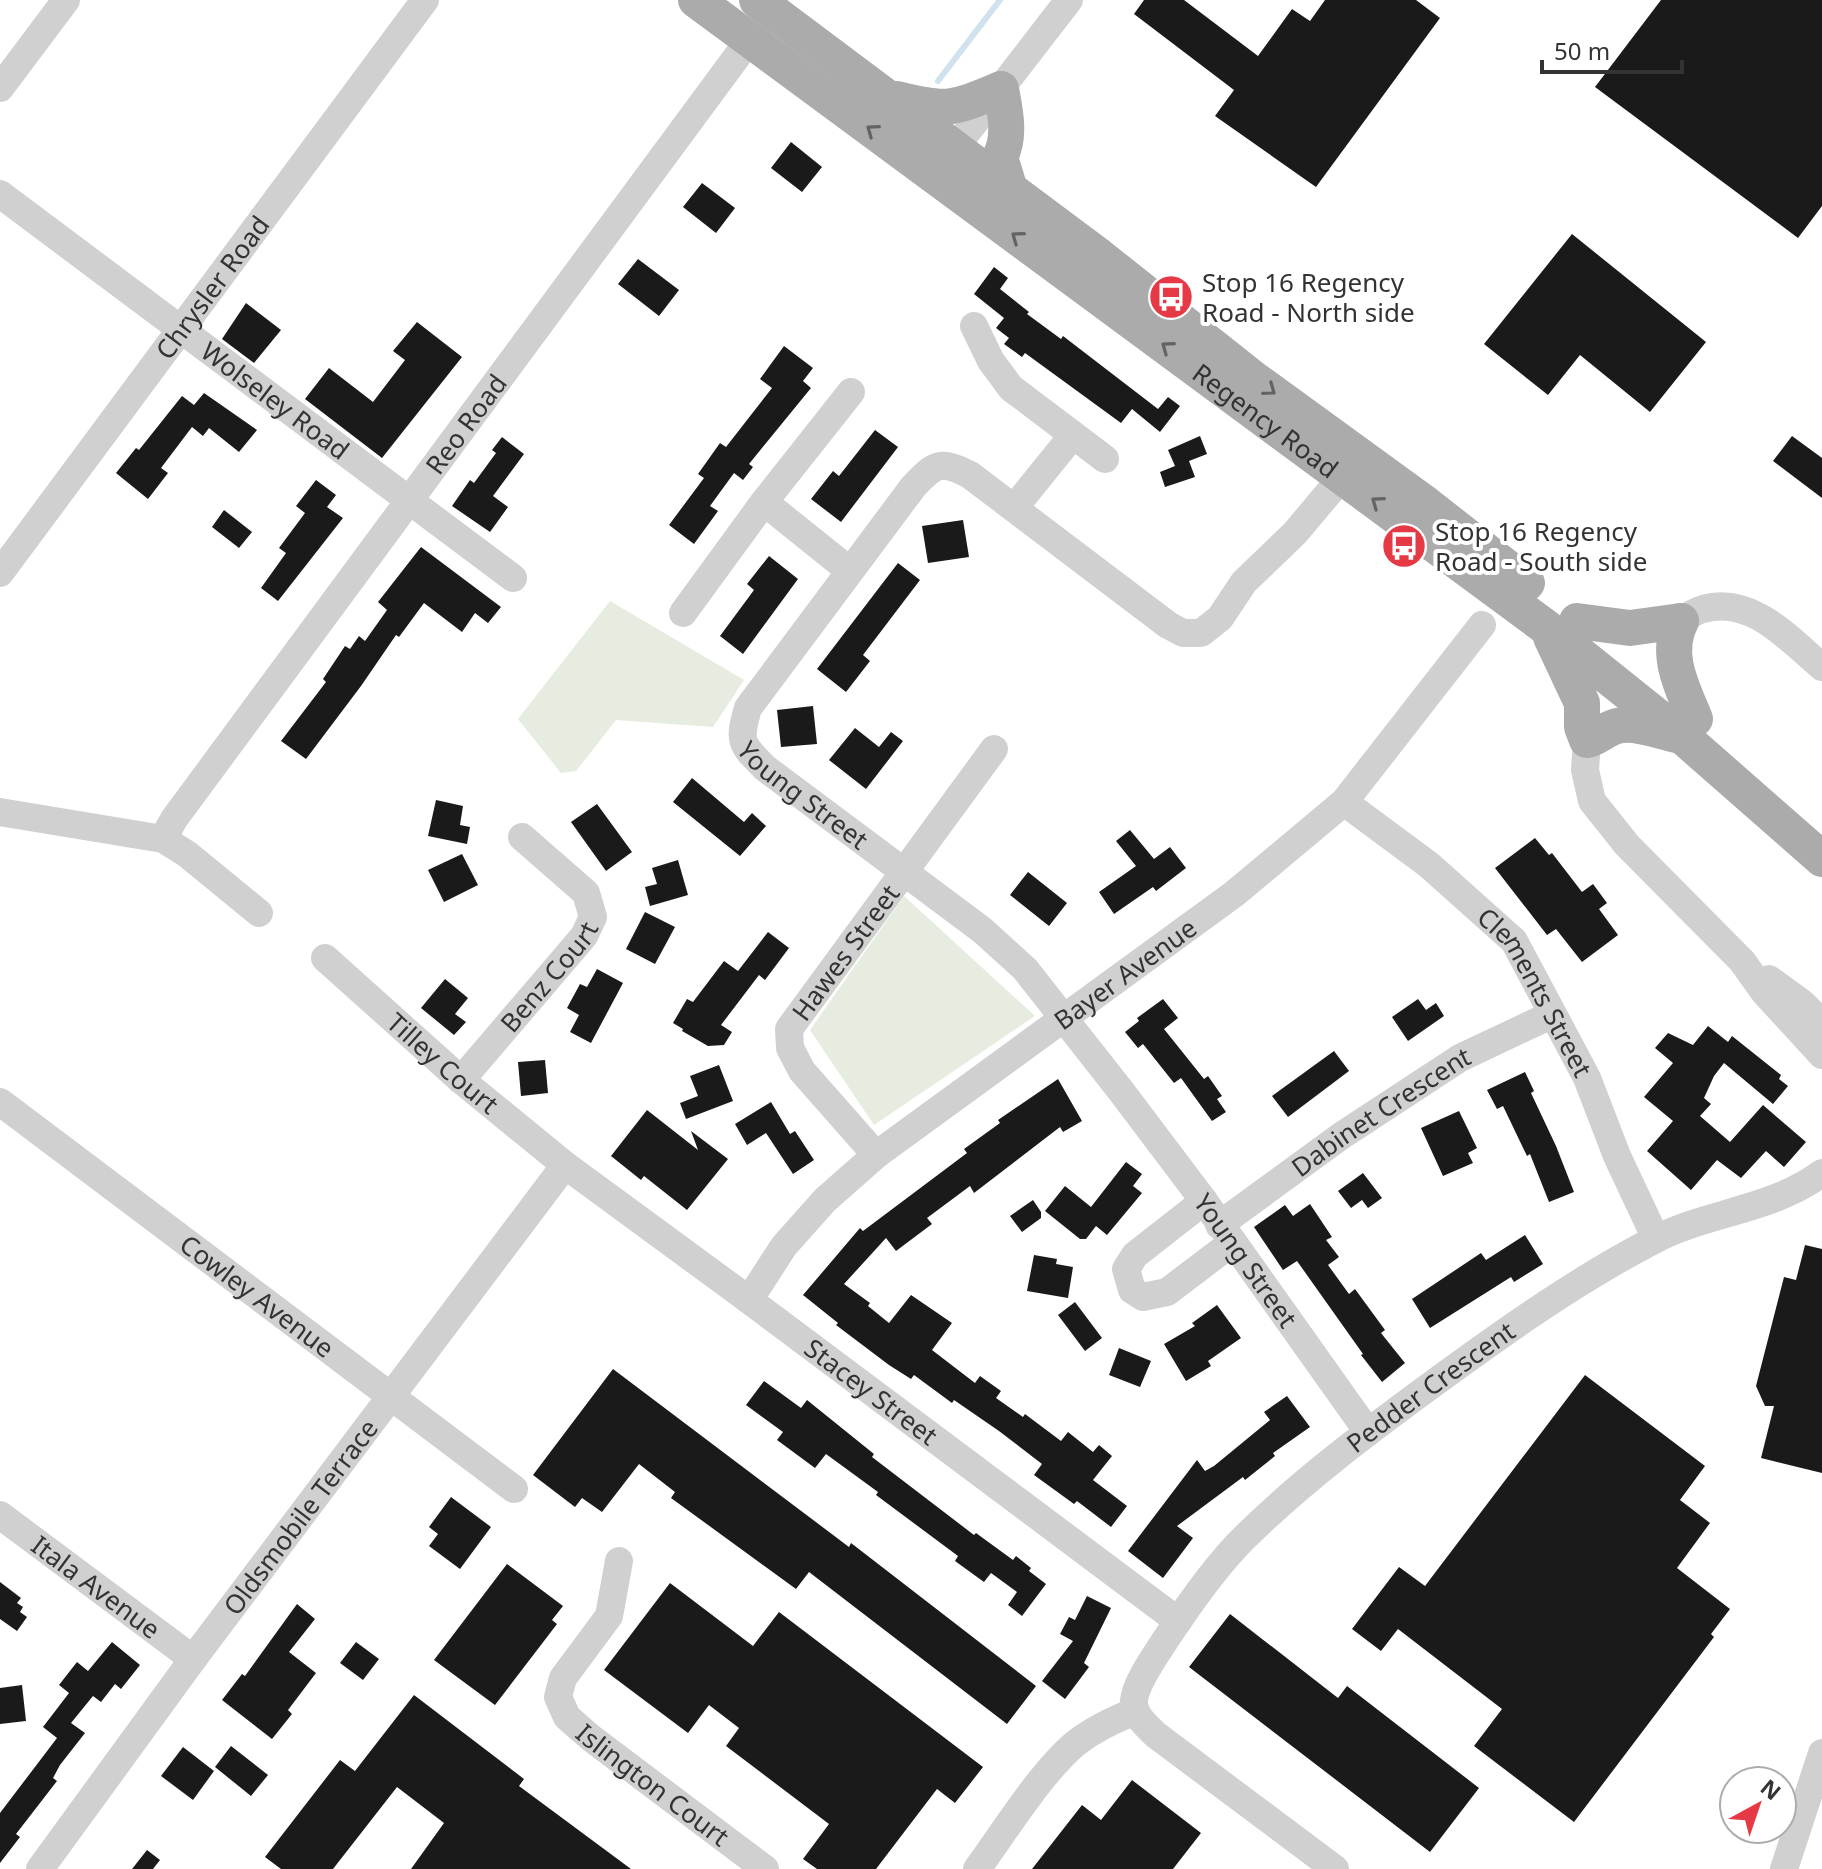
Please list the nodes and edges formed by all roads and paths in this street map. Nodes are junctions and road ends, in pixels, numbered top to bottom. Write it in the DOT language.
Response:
graph roads {
  1 [pos="66,0"];
  2 [pos="425,0"];
  3 [pos="696,0"];
  4 [pos="1069,0"];
  5 [pos="764,5"];
  6 [pos="750,40"];
  7 [pos="0,88"];
  8 [pos="1001,89"];
  9 [pos="887,97"];
  10 [pos="944,162"];
  11 [pos="1010,190"];
  12 [pos="0,194"];
  13 [pos="1089,270"];
  14 [pos="974,326"];
  15 [pos="181,329"];
  16 [pos="851,392"];
  17 [pos="1073,435"];
  18 [pos="1105,459"];
  19 [pos="1350,466"];
  20 [pos="409,501"];
  21 [pos="764,502"];
  22 [pos="1014,508"];
  23 [pos="850,571"];
  24 [pos="0,573"];
  25 [pos="513,578"];
  26 [pos="683,613"];
  27 [pos="1681,621"];
  28 [pos="1482,625"];
  29 [pos="1562,625"];
  30 [pos="1822,667"];
  31 [pos="1689,728"];
  32 [pos="1587,740"];
  33 [pos="994,749"];
  34 [pos="1344,802"];
  35 [pos="0,812"];
  36 [pos="1822,826"];
  37 [pos="522,837"];
  38 [pos="163,839"];
  39 [pos="1822,859"];
  40 [pos="904,872"];
  41 [pos="259,913"];
  42 [pos="325,958"];
  43 [pos="1742,961"];
  44 [pos="1551,1015"];
  45 [pos="1065,1018"];
  46 [pos="1822,1023"];
  47 [pos="1822,1055"];
  48 [pos="461,1080"];
  49 [pos="0,1102"];
  50 [pos="876,1155"];
  51 [pos="565,1165"];
  52 [pos="1822,1173"];
  53 [pos="1218,1223"];
  54 [pos="1656,1239"];
  55 [pos="749,1300"];
  56 [pos="391,1396"];
  57 [pos="1368,1432"];
  58 [pos="514,1489"];
  59 [pos="0,1515"];
  60 [pos="619,1561"];
  61 [pos="1178,1621"];
  62 [pos="193,1659"];
  63 [pos="1136,1711"];
  64 [pos="1822,1753"];
  65 [pos="40,1869"];
  66 [pos="765,1869"];
  67 [pos="977,1869"];
  68 [pos="1335,1869"];
  69 [pos="1784,1869"];
  1 -- 7 [label="street"];
  2 -- 15 [label="street, Chrysler Road"];
  3 -- 6 [label="main road, Regency Road"];
  4 -- 8 [label="street"];
  5 -- 6 [label="street, Reo Road"];
  5 -- 9 [label="main road, Regency Road"];
  10 -- 6 [label="main road, Regency Road, one-way"];
  6 -- 20 [label="street, Reo Road"];
  8 -- 9 [label="main road"];
  8 -- 10 [label="street"];
  8 -- 11 [label="main road"];
  9 -- 10 [label="main road, Regency Road"];
  10 -- 11 [label="main road, Regency Road"];
  13 -- 10 [label="main road, Regency Road, one-way"];
  11 -- 13 [label="main road, Regency Road"];
  12 -- 15 [label="street, Wolseley Road"];
  13 -- 19 [label="main road, Regency Road"];
  14 -- 17 [label="street"];
  15 -- 20 [label="street, Wolseley Road"];
  15 -- 24 [label="street, Chrysler Road"];
  16 -- 21 [label="street"];
  17 -- 18 [label="street"];
  17 -- 22 [label="street"];
  19 -- 22 [label="street, Young Street"];
  19 -- 29 [label="main road, Regency Road"];
  20 -- 25 [label="street, Wolseley Road"];
  20 -- 38 [label="street, Reo Road"];
  21 -- 23 [label="street"];
  21 -- 26 [label="street"];
  22 -- 23 [label="street, Young Street"];
  23 -- 40 [label="street, Young Street"];
  27 -- 29 [label="main road"];
  27 -- 30 [label="street"];
  27 -- 31 [label="main road"];
  28 -- 34 [label="street, Bayer Avenue"];
  29 -- 31 [label="main road, Regency Road"];
  29 -- 32 [label="main road"];
  31 -- 32 [label="main road"];
  31 -- 36 [label="main road, Regency Road"];
  31 -- 39 [label="main road, Regency Road"];
  32 -- 43 [label="street"];
  33 -- 40 [label="street, Hawes Street"];
  34 -- 44 [label="street, Clements Street"];
  34 -- 45 [label="street, Bayer Avenue"];
  35 -- 38 [label="street"];
  37 -- 48 [label="street, Benz Court"];
  38 -- 41 [label="street"];
  40 -- 45 [label="street, Young Street"];
  40 -- 50 [label="street, Hawes Street"];
  42 -- 48 [label="street, Tilley Court"];
  43 -- 46 [label="street"];
  43 -- 47 [label="street"];
  44 -- 53 [label="street, Dabinet Crescent"];
  44 -- 54 [label="street, Clements Street"];
  45 -- 50 [label="street, Bayer Avenue"];
  45 -- 53 [label="street, Young Street"];
  48 -- 51 [label="street, Tilley Court"];
  49 -- 56 [label="street, Cowley Avenue"];
  50 -- 55 [label="street, Bayer Avenue"];
  51 -- 55 [label="street, Stacey Street"];
  51 -- 56 [label="street, Oldsmobile Terrace"];
  52 -- 54 [label="street, Pedder Crescent"];
  53 -- 57 [label="street, Young Street"];
  54 -- 57 [label="street, Pedder Crescent"];
  55 -- 61 [label="street, Stacey Street"];
  56 -- 58 [label="street, Cowley Avenue"];
  56 -- 62 [label="street, Oldsmobile Terrace"];
  57 -- 61 [label="street, Pedder Crescent"];
  59 -- 62 [label="street, Itala Avenue"];
  60 -- 66 [label="street, Islington Court"];
  61 -- 63 [label="street, Pedder Crescent"];
  62 -- 65 [label="street, Oldsmobile Terrace"];
  63 -- 67 [label="street"];
  63 -- 68 [label="street"];
  64 -- 69 [label="street"];
}
